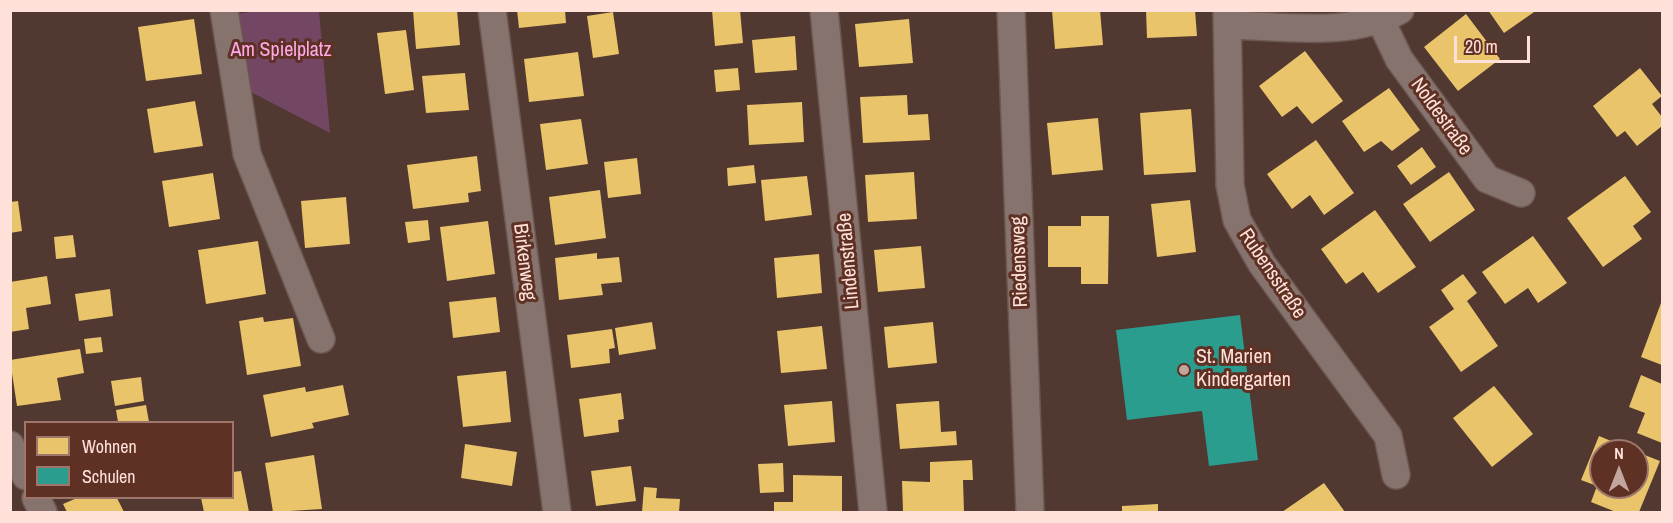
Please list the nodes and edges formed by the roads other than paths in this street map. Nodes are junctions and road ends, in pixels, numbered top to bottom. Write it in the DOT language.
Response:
graph roads {
  1 [pos="224,10"];
  2 [pos="492,10"];
  3 [pos="824,10"];
  4 [pos="1011,10"];
  5 [pos="1391,16"];
  6 [pos="1227,18"];
  7 [pos="1521,193"];
  8 [pos="321,339"];
  9 [pos="10,445"];
  10 [pos="24,472"];
  11 [pos="1396,475"];
  12 [pos="36,499"];
  13 [pos="43,513"];
  14 [pos="556,513"];
  15 [pos="873,513"];
  16 [pos="1030,513"];
  1 -- 8 [label="street"];
  2 -- 14 [label="street, Birkenweg"];
  3 -- 15 [label="street, Lindenstraße"];
  4 -- 16 [label="street, Riedensweg"];
  5 -- 6 [label="street"];
  5 -- 7 [label="street, Noldestraße"];
  6 -- 11 [label="street, Rubensstraße"];
  9 -- 10 [label="street"];
  12 -- 13 [label="street"];
}
